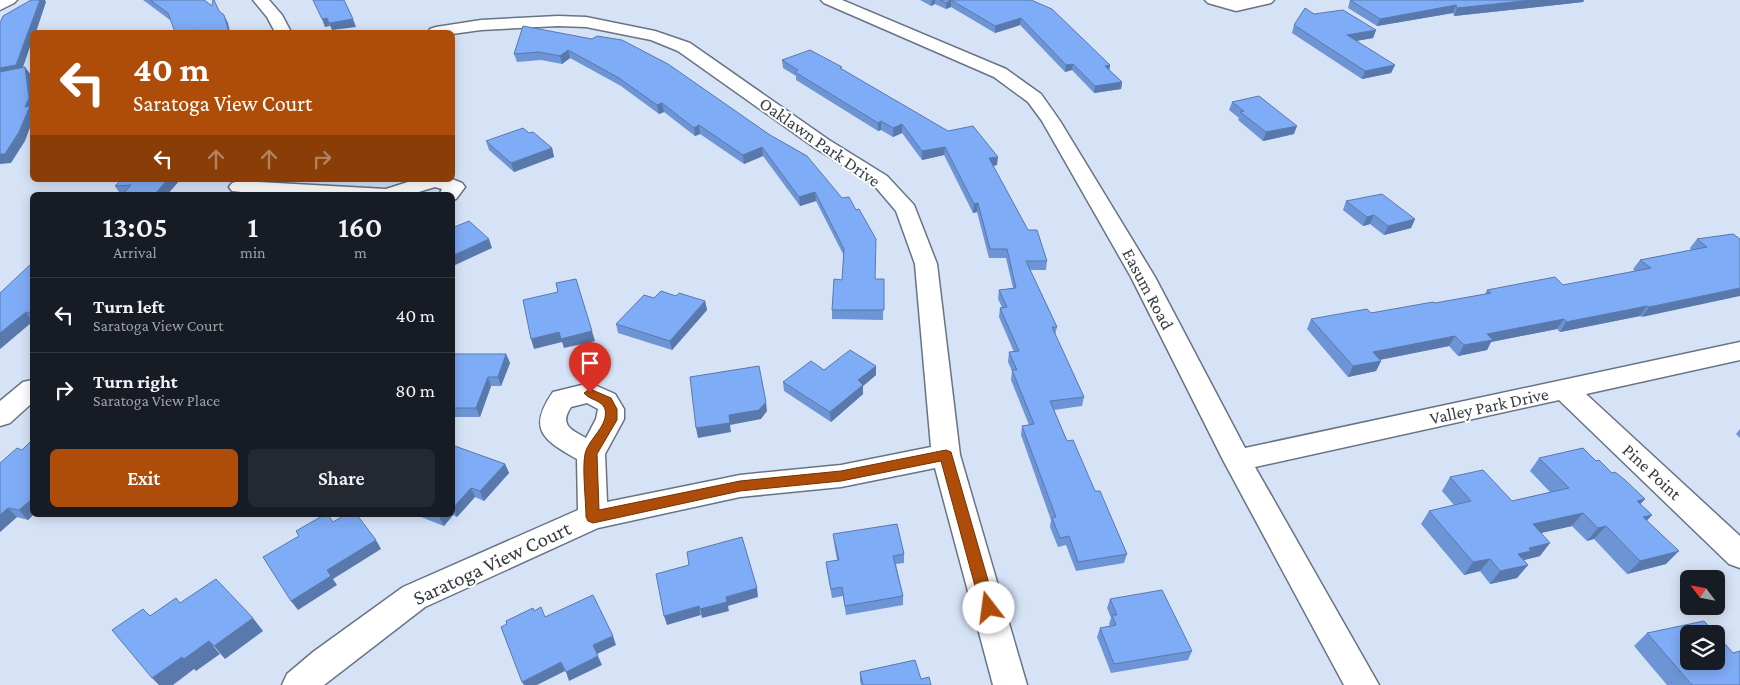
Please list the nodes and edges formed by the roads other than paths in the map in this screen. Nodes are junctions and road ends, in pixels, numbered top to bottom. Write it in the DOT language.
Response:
graph roads {
  1 [pos="9,0"];
  2 [pos="261,0"];
  3 [pos="829,0"];
  4 [pos="1213,0"];
  5 [pos="1266,0"];
  6 [pos="0,5"];
  7 [pos="282,30"];
  8 [pos="449,30"];
  9 [pos="429,182"];
  10 [pos="441,182"];
  11 [pos="239,187"];
  12 [pos="345,192"];
  13 [pos="395,192"];
  14 [pos="451,192"];
  15 [pos="1740,351"];
  16 [pos="1564,389"];
  17 [pos="30,391"];
  18 [pos="0,416"];
  19 [pos="591,454"];
  20 [pos="946,455"];
  21 [pos="1237,460"];
  22 [pos="593,517"];
  23 [pos="1740,555"];
  24 [pos="299,685"];
  25 [pos="1010,685"];
  26 [pos="1362,685"];
  1 -- 6 [label="street"];
  2 -- 7 [label="street"];
  3 -- 21 [label="street, Easum Road"];
  4 -- 5 [label="street"];
  8 -- 20 [label="street, Oaklawn Park Drive"];
  9 -- 13 [label="street"];
  10 -- 14 [label="street"];
  11 -- 12 [label="street"];
  15 -- 16 [label="street, Valley Park Drive"];
  16 -- 21 [label="street, Valley Park Drive"];
  16 -- 23 [label="street, Pine Point"];
  17 -- 18 [label="street"];
  19 -- 22 [label="street"];
  20 -- 22 [label="street, Saratoga View Court"];
  20 -- 25 [label="street, Oaklawn Park Drive"];
  21 -- 26 [label="street, Easum Road"];
  22 -- 24 [label="street, Saratoga View Court"];
}
